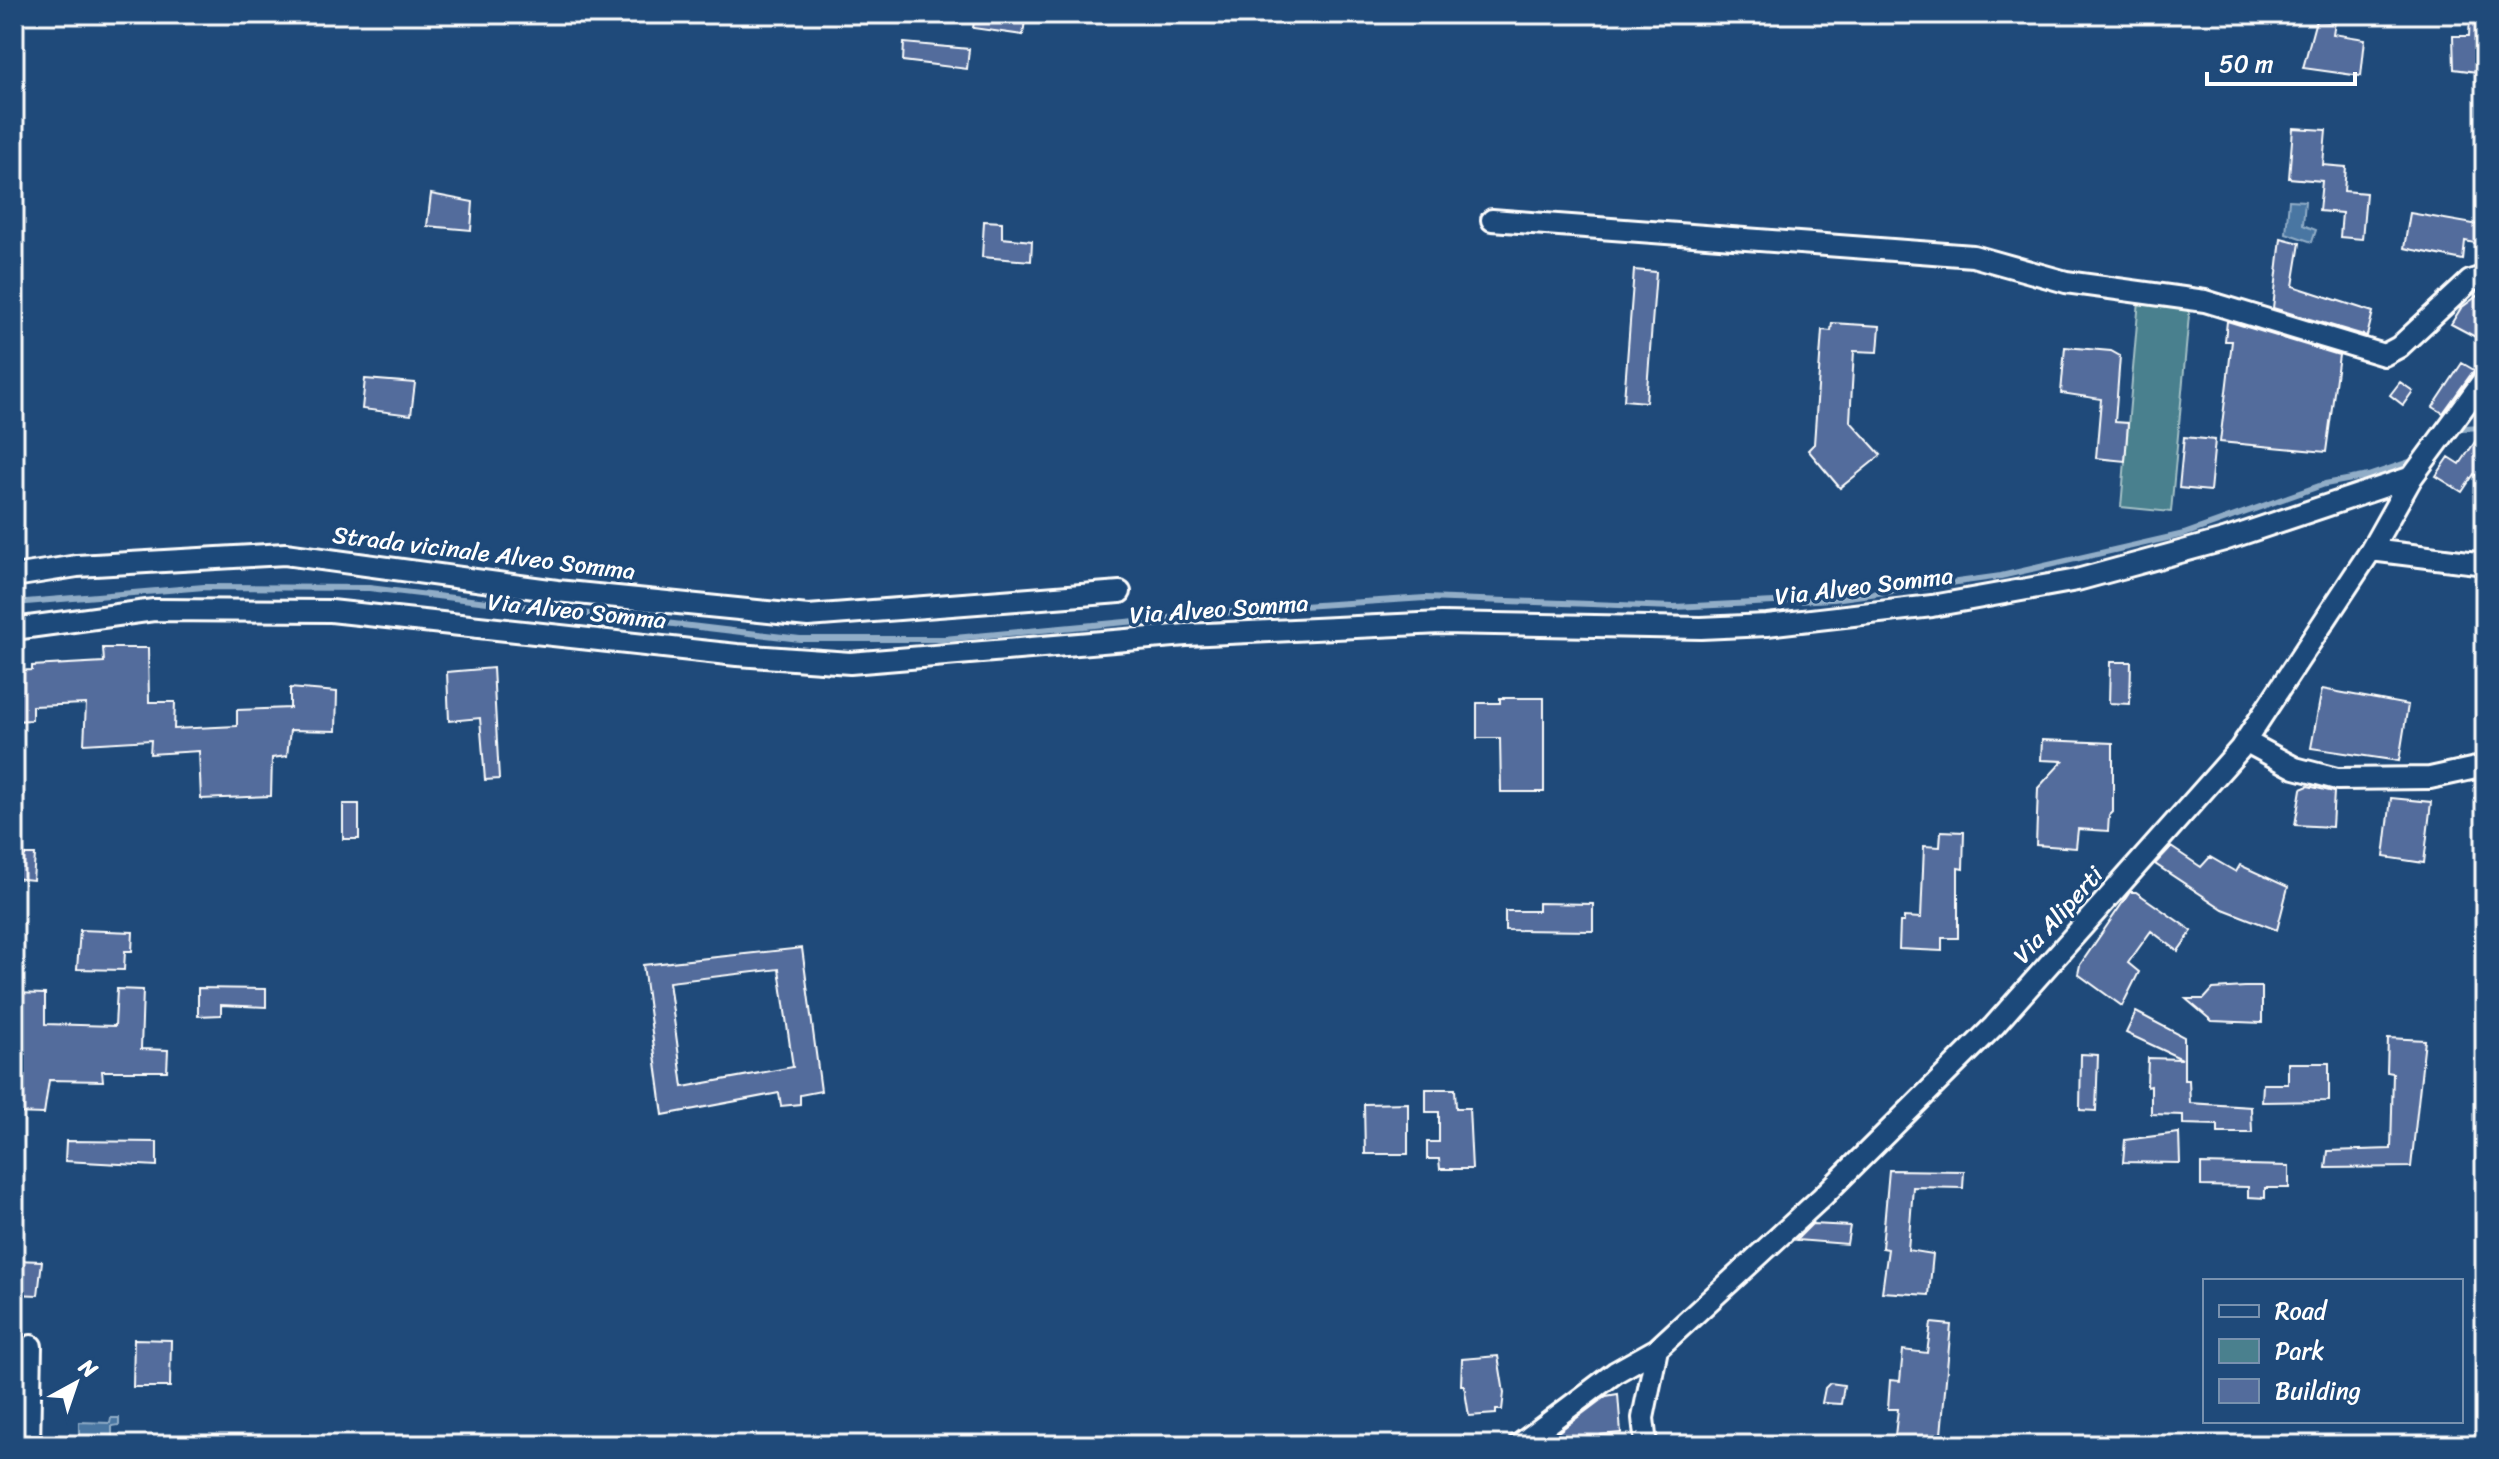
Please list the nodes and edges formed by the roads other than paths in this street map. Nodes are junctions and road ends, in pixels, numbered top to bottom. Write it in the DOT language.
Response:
graph roads {
  1 [pos="1492,220"];
  2 [pos="2485,276"];
  3 [pos="2485,378"];
  4 [pos="2412,477"];
  5 [pos="2371,550"];
  6 [pos="2485,564"];
  7 [pos="14,576"];
  8 [pos="1120,592"];
  9 [pos="14,629"];
  10 [pos="2245,741"];
  11 [pos="2485,766"];
  12 [pos="31,1346"];
  13 [pos="1657,1349"];
  14 [pos="29,1445"];
  15 [pos="1519,1445"];
  16 [pos="1646,1445"];
  1 -- 2 [label="street"];
  3 -- 4 [label="street, Via Aliperti"];
  4 -- 5 [label="street, Via Aliperti"];
  4 -- 9 [label="street, Via Alveo Somma"];
  5 -- 6 [label="street"];
  5 -- 10 [label="street, Via Aliperti"];
  7 -- 8 [label="street, Strada vicinale Alveo Somma"];
  10 -- 11 [label="street"];
  10 -- 13 [label="street, Via Aliperti"];
  12 -- 14 [label="street"];
  13 -- 15 [label="street, Via Aliperti"];
  13 -- 16 [label="street"];
}
